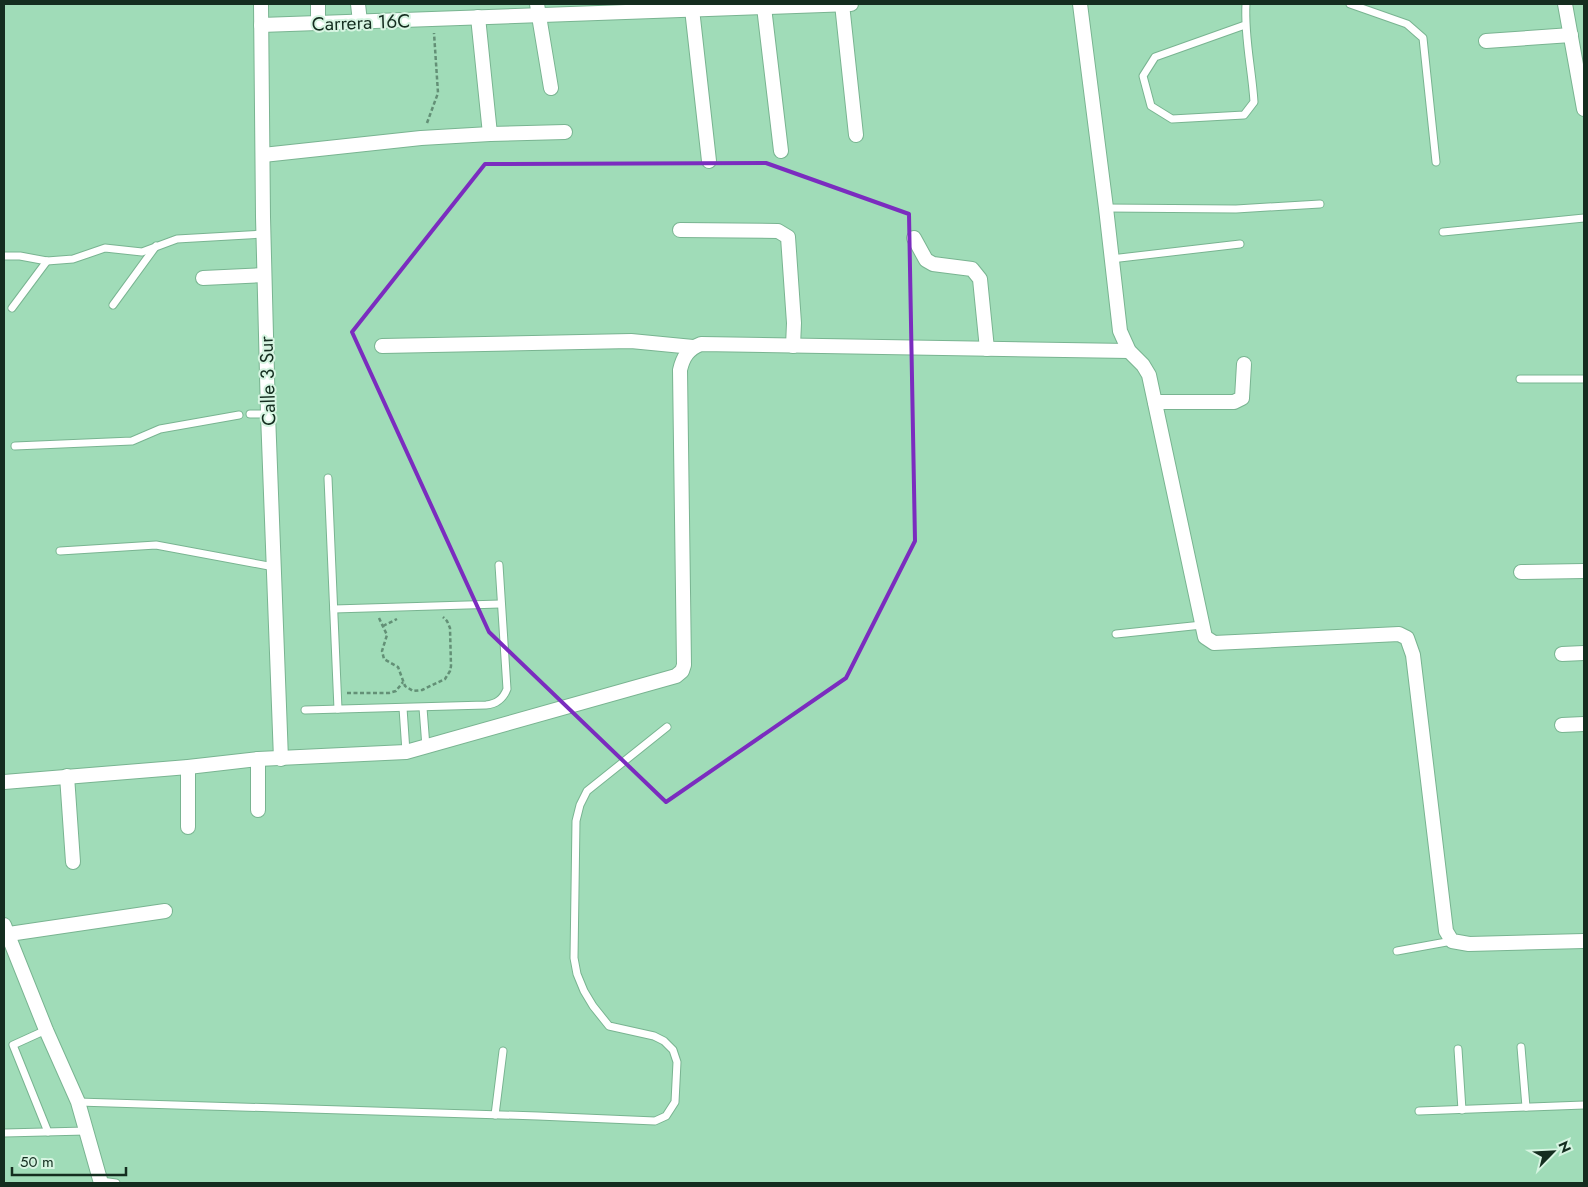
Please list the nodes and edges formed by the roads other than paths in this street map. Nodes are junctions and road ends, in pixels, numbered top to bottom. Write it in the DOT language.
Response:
graph roads {
  1 [pos="261,4"];
  2 [pos="318,4"];
  3 [pos="358,4"];
  4 [pos="842,4"];
  5 [pos="850,4"];
  6 [pos="1080,4"];
  7 [pos="1246,4"];
  8 [pos="1350,4"];
  9 [pos="1565,4"];
  10 [pos="770,5"];
  11 [pos="796,5"];
  12 [pos="660,7"];
  13 [pos="538,9"];
  14 [pos="692,9"];
  15 [pos="478,17"];
  16 [pos="360,22"];
  17 [pos="318,23"];
  18 [pos="261,25"];
  19 [pos="1245,25"];
  20 [pos="1571,35"];
  21 [pos="1486,40"];
  22 [pos="1581,75"];
  23 [pos="551,88"];
  24 [pos="1584,109"];
  25 [pos="565,132"];
  26 [pos="490,134"];
  27 [pos="856,135"];
  28 [pos="781,151"];
  29 [pos="263,155"];
  30 [pos="709,162"];
  31 [pos="1436,162"];
  32 [pos="1320,204"];
  33 [pos="1106,208"];
  34 [pos="1584,218"];
  35 [pos="680,230"];
  36 [pos="1443,232"];
  37 [pos="263,234"];
  38 [pos="914,238"];
  39 [pos="1240,244"];
  40 [pos="156,246"];
  41 [pos="4,256"];
  42 [pos="1111,259"];
  43 [pos="47,261"];
  44 [pos="264,275"];
  45 [pos="203,278"];
  46 [pos="113,306"];
  47 [pos="12,308"];
  48 [pos="382,346"];
  49 [pos="793,346"];
  50 [pos="693,347"];
  51 [pos="987,349"];
  52 [pos="1129,351"];
  53 [pos="1244,364"];
  54 [pos="1520,378"];
  55 [pos="1584,378"];
  56 [pos="1155,402"];
  57 [pos="250,414"];
  58 [pos="268,414"];
  59 [pos="239,415"];
  60 [pos="15,446"];
  61 [pos="328,478"];
  62 [pos="60,552"];
  63 [pos="498,565"];
  64 [pos="274,567"];
  65 [pos="1584,571"];
  66 [pos="1520,572"];
  67 [pos="500,604"];
  68 [pos="334,609"];
  69 [pos="1202,624"];
  70 [pos="1116,634"];
  71 [pos="1584,653"];
  72 [pos="1562,654"];
  73 [pos="403,708"];
  74 [pos="423,708"];
  75 [pos="306,710"];
  76 [pos="338,710"];
  77 [pos="1584,724"];
  78 [pos="1562,725"];
  79 [pos="667,727"];
  80 [pos="426,747"];
  81 [pos="406,752"];
  82 [pos="258,759"];
  83 [pos="282,759"];
  84 [pos="188,767"];
  85 [pos="67,776"];
  86 [pos="4,782"];
  87 [pos="258,810"];
  88 [pos="188,827"];
  89 [pos="72,862"];
  90 [pos="165,911"];
  91 [pos="6,929"];
  92 [pos="1452,941"];
  93 [pos="1584,941"];
  94 [pos="1396,951"];
  95 [pos="46,1030"];
  96 [pos="1521,1047"];
  97 [pos="1458,1049"];
  98 [pos="503,1051"];
  99 [pos="78,1102"];
  100 [pos="1584,1105"];
  101 [pos="1526,1107"];
  102 [pos="1462,1110"];
  103 [pos="1419,1112"];
  104 [pos="494,1115"];
  105 [pos="86,1131"];
  106 [pos="48,1132"];
  107 [pos="4,1134"];
  108 [pos="101,1182"];
  109 [pos="116,1183"];
  1 -- 18 [label="street, Calle 3 Sur"];
  2 -- 17 [label="street"];
  3 -- 16 [label="street"];
  4 -- 5 [label="street, Carrera 16C"];
  4 -- 11 [label="street, Carrera 16C"];
  4 -- 27 [label="street"];
  6 -- 33 [label="street"];
  7 -- 19 [label="lane"];
  8 -- 31 [label="lane"];
  9 -- 20 [label="street"];
  10 -- 11 [label="street, Carrera 16C"];
  10 -- 14 [label="street, Carrera 16C"];
  10 -- 28 [label="street"];
  12 -- 13 [label="street, Carrera 16C"];
  12 -- 14 [label="street, Carrera 16C"];
  13 -- 15 [label="street, Carrera 16C"];
  13 -- 23 [label="street"];
  14 -- 30 [label="street"];
  15 -- 16 [label="street, Carrera 16C"];
  15 -- 26 [label="street"];
  16 -- 17 [label="street, Carrera 16C"];
  17 -- 18 [label="street, Carrera 16C"];
  18 -- 29 [label="street, Calle 3 Sur"];
  19 -- 19 [label="lane"];
  20 -- 21 [label="street"];
  20 -- 22 [label="street"];
  22 -- 24 [label="street"];
  25 -- 26 [label="street"];
  26 -- 29 [label="street"];
  29 -- 37 [label="street, Calle 3 Sur"];
  32 -- 33 [label="lane"];
  33 -- 42 [label="street"];
  34 -- 36 [label="lane"];
  35 -- 49 [label="street"];
  37 -- 40 [label="lane"];
  37 -- 44 [label="street, Calle 3 Sur"];
  38 -- 51 [label="street"];
  39 -- 42 [label="lane"];
  40 -- 43 [label="lane"];
  40 -- 46 [label="lane"];
  41 -- 43 [label="lane"];
  42 -- 52 [label="street"];
  43 -- 47 [label="lane"];
  44 -- 45 [label="street"];
  44 -- 58 [label="street, Calle 3 Sur"];
  48 -- 50 [label="street"];
  49 -- 50 [label="street"];
  49 -- 51 [label="street"];
  50 -- 80 [label="street"];
  51 -- 52 [label="street"];
  52 -- 56 [label="street"];
  53 -- 56 [label="street"];
  54 -- 55 [label="lane"];
  56 -- 69 [label="street"];
  57 -- 58 [label="lane"];
  58 -- 64 [label="street, Calle 3 Sur"];
  59 -- 60 [label="lane"];
  61 -- 68 [label="lane"];
  62 -- 64 [label="lane"];
  63 -- 67 [label="lane"];
  64 -- 83 [label="street, Calle 3 Sur"];
  65 -- 66 [label="street"];
  67 -- 68 [label="lane"];
  67 -- 74 [label="lane"];
  68 -- 76 [label="lane"];
  69 -- 70 [label="lane"];
  69 -- 92 [label="street"];
  71 -- 72 [label="street"];
  73 -- 74 [label="lane"];
  73 -- 76 [label="lane"];
  73 -- 81 [label="lane"];
  74 -- 80 [label="lane"];
  75 -- 76 [label="lane"];
  77 -- 78 [label="street"];
  79 -- 104 [label="lane"];
  80 -- 81 [label="street"];
  81 -- 83 [label="street"];
  82 -- 83 [label="street"];
  82 -- 84 [label="street"];
  82 -- 87 [label="street"];
  84 -- 85 [label="street"];
  84 -- 88 [label="street"];
  85 -- 86 [label="street"];
  85 -- 89 [label="street"];
  90 -- 91 [label="street"];
  91 -- 95 [label="street"];
  92 -- 93 [label="street"];
  92 -- 94 [label="lane"];
  95 -- 99 [label="street"];
  95 -- 106 [label="lane"];
  96 -- 101 [label="lane"];
  97 -- 102 [label="lane"];
  98 -- 104 [label="lane"];
  99 -- 104 [label="lane"];
  99 -- 105 [label="street"];
  100 -- 101 [label="lane"];
  101 -- 102 [label="lane"];
  102 -- 103 [label="lane"];
  105 -- 106 [label="lane"];
  105 -- 108 [label="street"];
  106 -- 107 [label="lane"];
  108 -- 109 [label="lane"];
}
